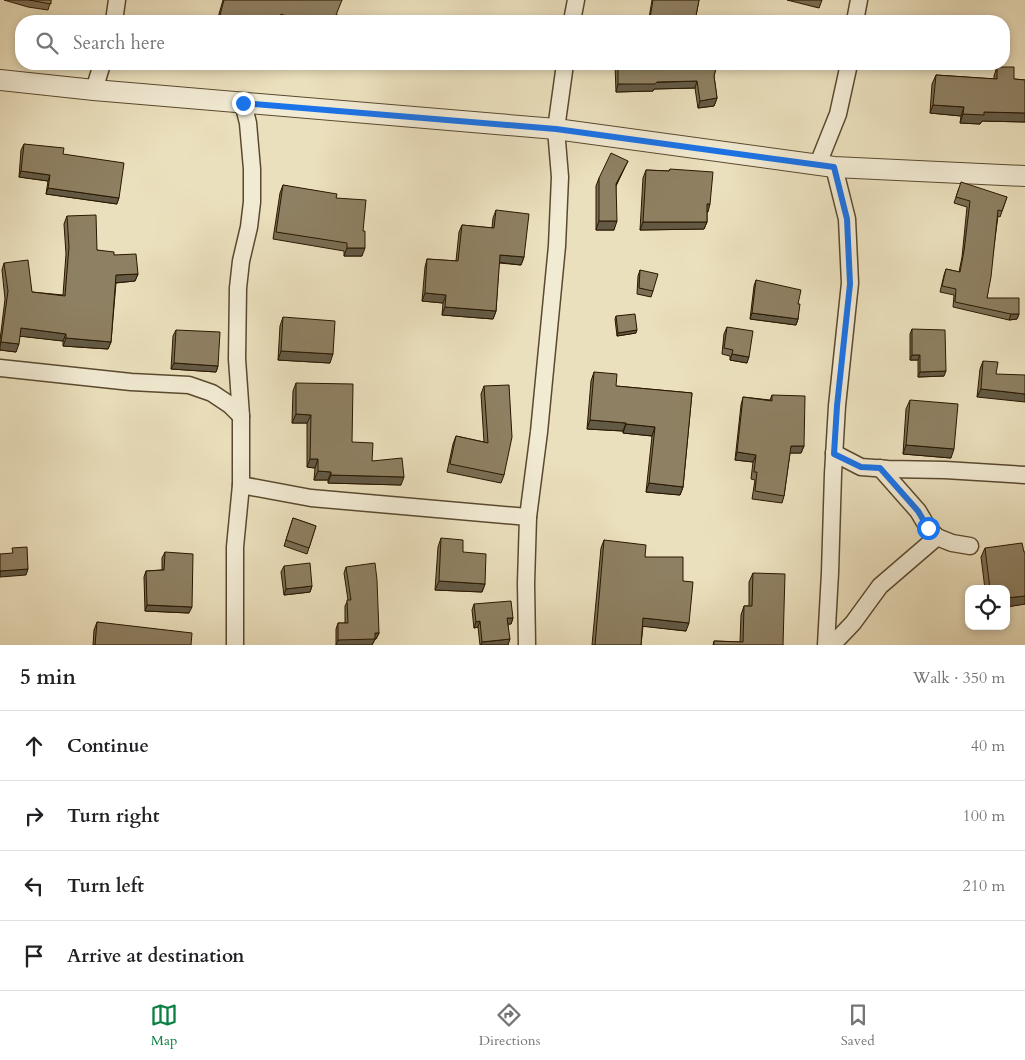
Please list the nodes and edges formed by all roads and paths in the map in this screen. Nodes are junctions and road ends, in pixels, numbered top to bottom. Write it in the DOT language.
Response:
graph roads {
  1 [pos="117,0"];
  2 [pos="576,0"];
  3 [pos="859,0"];
  4 [pos="115,15"];
  5 [pos="573,15"];
  6 [pos="856,15"];
  7 [pos="100,70"];
  8 [pos="564,70"];
  9 [pos="849,70"];
  10 [pos="0,80"];
  11 [pos="94,90"];
  12 [pos="243,103"];
  13 [pos="556,129"];
  14 [pos="826,166"];
  15 [pos="1025,176"];
  16 [pos="0,368"];
  17 [pos="241,416"];
  18 [pos="834,454"];
  19 [pos="880,468"];
  20 [pos="1025,475"];
  21 [pos="241,485"];
  22 [pos="528,517"];
  23 [pos="938,538"];
  24 [pos="970,546"];
  25 [pos="235,645"];
  26 [pos="527,645"];
  27 [pos="826,645"];
  28 [pos="832,645"];
  1 -- 4 [label="street"];
  2 -- 5 [label="street"];
  3 -- 6 [label="street"];
  7 -- 11 [label="street"];
  8 -- 13 [label="street"];
  9 -- 14 [label="street"];
  10 -- 11 [label="street"];
  11 -- 12 [label="street"];
  12 -- 13 [label="street"];
  12 -- 17 [label="street"];
  13 -- 14 [label="street"];
  13 -- 22 [label="street"];
  14 -- 15 [label="street"];
  14 -- 18 [label="street"];
  16 -- 17 [label="street"];
  17 -- 21 [label="street"];
  18 -- 19 [label="street"];
  18 -- 27 [label="street"];
  19 -- 20 [label="street"];
  19 -- 23 [label="street"];
  21 -- 22 [label="street"];
  21 -- 25 [label="street"];
  22 -- 26 [label="street"];
  23 -- 24 [label="street"];
  23 -- 28 [label="street"];
}
